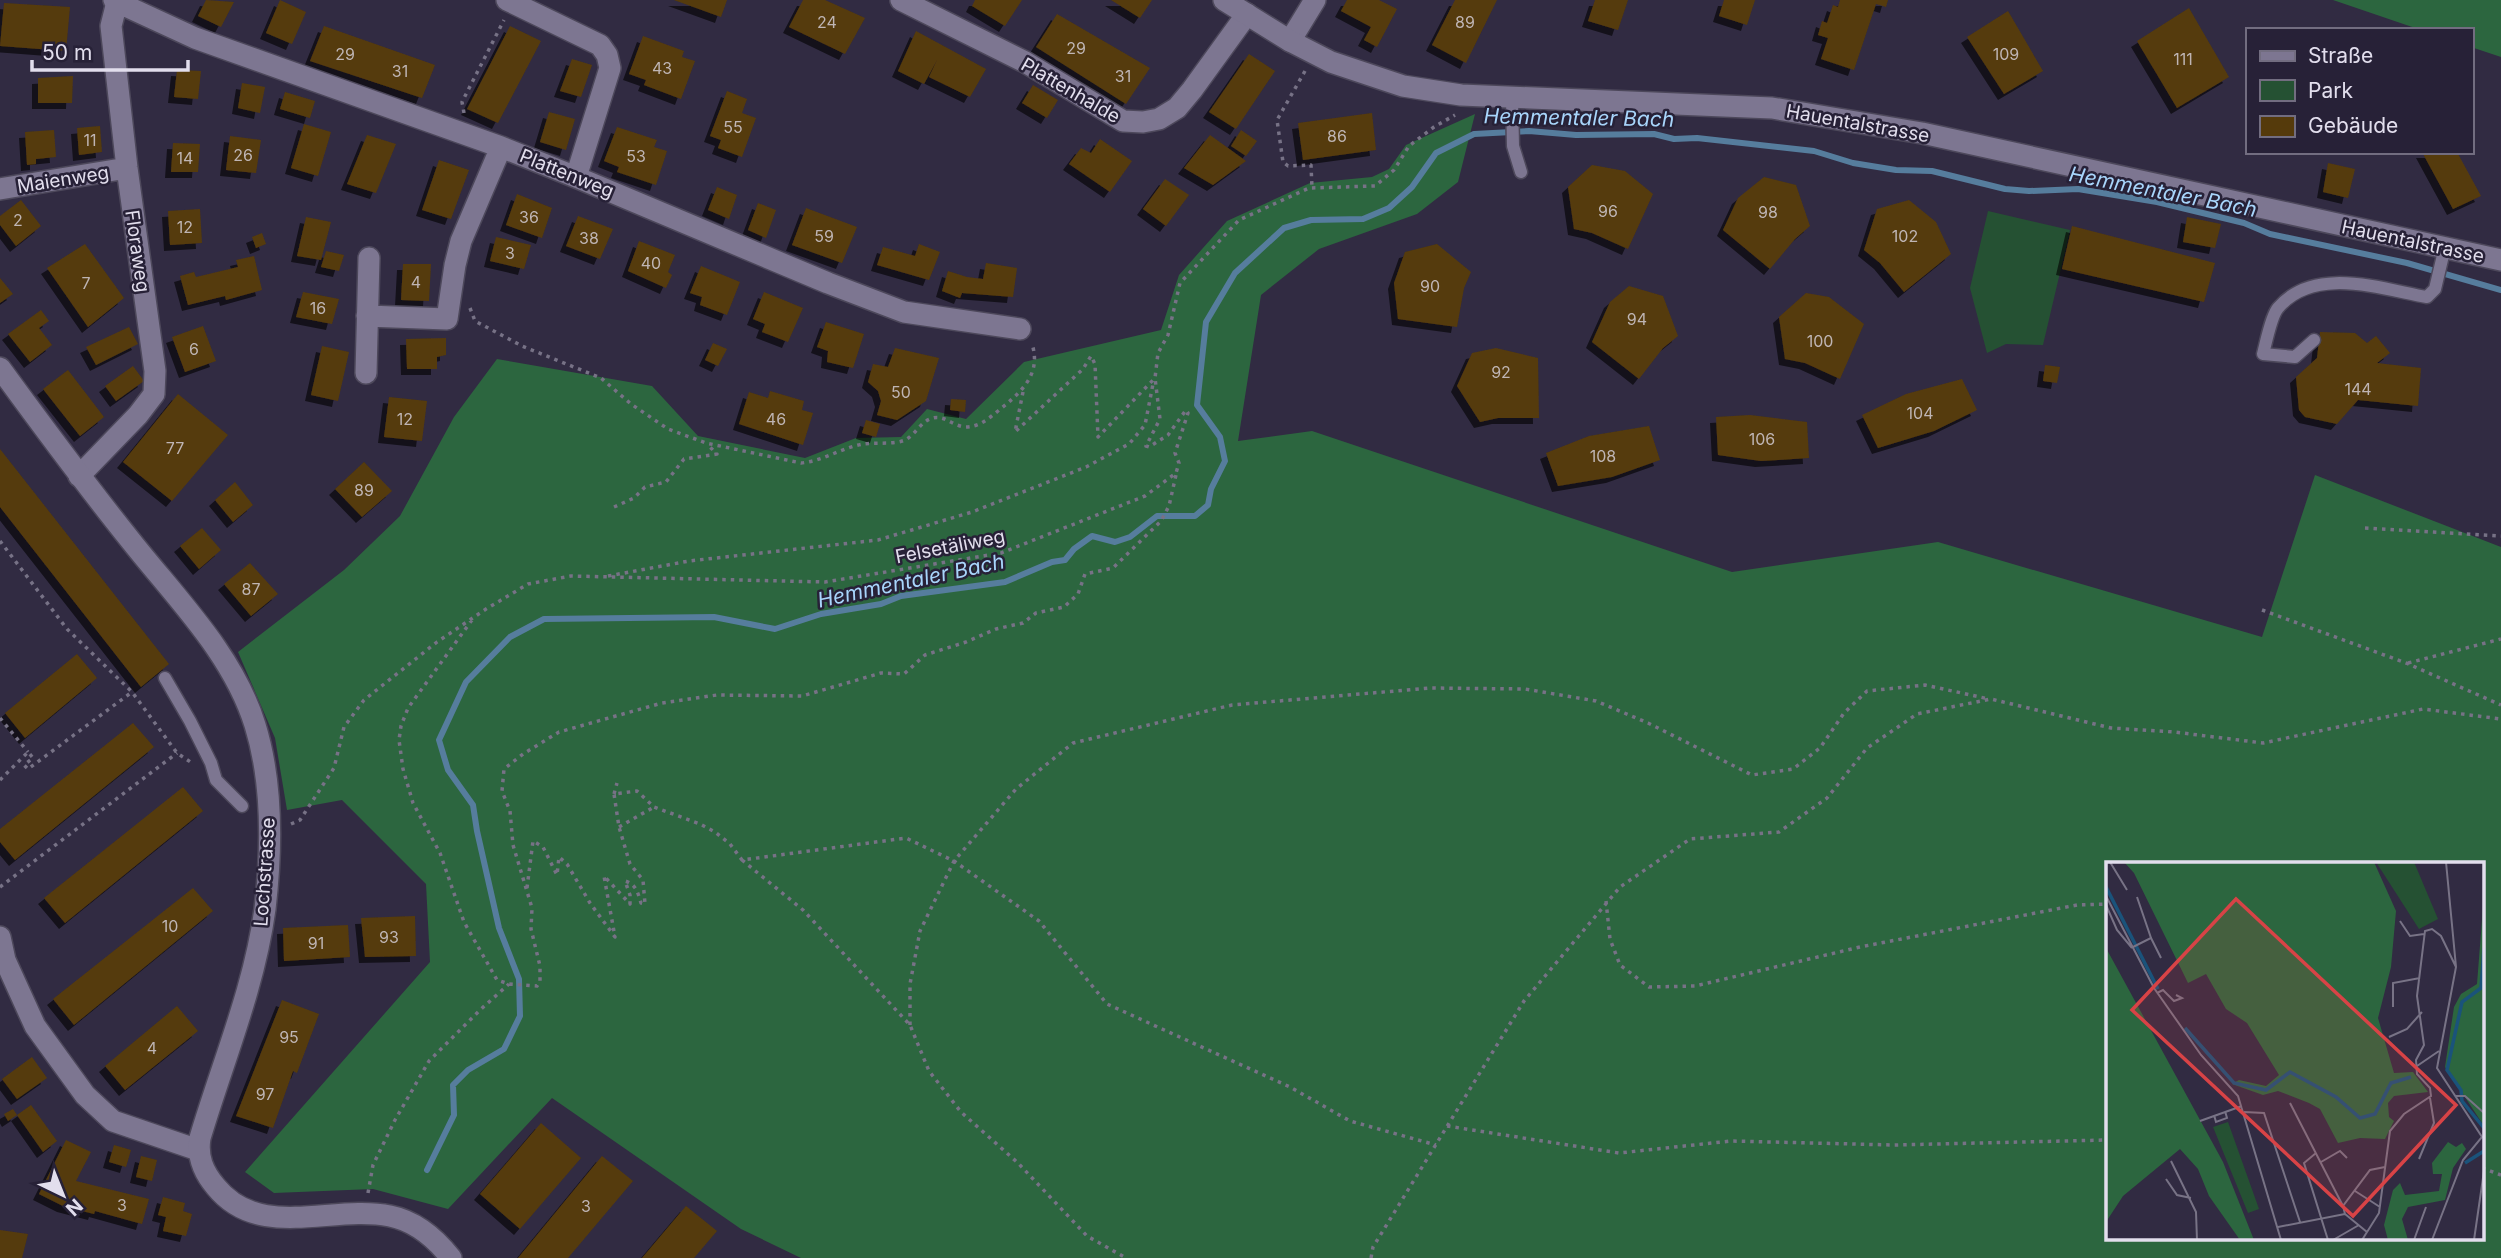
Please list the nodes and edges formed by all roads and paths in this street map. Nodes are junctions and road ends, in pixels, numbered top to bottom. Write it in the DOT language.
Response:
graph roads {
  1 [pos="901,0"];
  2 [pos="1224,0"];
  3 [pos="1315,0"];
  4 [pos="116,1"];
  5 [pos="511,2"];
  6 [pos="1247,14"];
  7 [pos="1290,41"];
  8 [pos="1308,65"];
  9 [pos="1512,98"];
  10 [pos="1459,109"];
  11 [pos="455,131"];
  12 [pos="501,147"];
  13 [pos="127,168"];
  14 [pos="1521,172"];
  15 [pos="576,177"];
  16 [pos="1312,188"];
  17 [pos="0,189"];
  18 [pos="2443,255"];
  19 [pos="369,258"];
  20 [pos="2501,260"];
  21 [pos="467,298"];
  22 [pos="367,316"];
  23 [pos="1020,329"];
  24 [pos="2314,340"];
  25 [pos="0,368"];
  26 [pos="366,373"];
  27 [pos="1154,379"];
  28 [pos="1023,391"];
  29 [pos="706,443"];
  30 [pos="1176,473"];
  31 [pos="79,476"];
  32 [pos="614,507"];
  33 [pos="2365,528"];
  34 [pos="2501,536"];
  35 [pos="0,541"];
  36 [pos="599,578"];
  37 [pos="2262,610"];
  38 [pos="475,616"];
  39 [pos="2501,639"];
  40 [pos="2406,663"];
  41 [pos="164,678"];
  42 [pos="132,692"];
  43 [pos="1991,699"];
  44 [pos="2501,705"];
  45 [pos="0,718"];
  46 [pos="2501,719"];
  47 [pos="29,752"];
  48 [pos="177,753"];
  49 [pos="0,780"];
  50 [pos="216,780"];
  51 [pos="617,783"];
  52 [pos="614,794"];
  53 [pos="242,806"];
  54 [pos="654,807"];
  55 [pos="619,827"];
  56 [pos="270,833"];
  57 [pos="742,860"];
  58 [pos="954,860"];
  59 [pos="0,887"];
  60 [pos="527,890"];
  61 [pos="1606,901"];
  62 [pos="2106,904"];
  63 [pos="0,937"];
  64 [pos="509,984"];
  65 [pos="910,1026"];
  66 [pos="1447,1126"];
  67 [pos="2106,1140"];
  68 [pos="1436,1145"];
  69 [pos="198,1150"];
  70 [pos="2484,1169"];
  71 [pos="2501,1175"];
  72 [pos="365,1213"];
  73 [pos="452,1258"];
  74 [pos="1126,1258"];
  75 [pos="1371,1258"];
  1 -- 6 [label="street, Plattenhalde"];
  2 -- 6 [label="street, Hauentalstrasse"];
  3 -- 7 [label="street"];
  4 -- 11 [label="street, Plattenweg"];
  4 -- 13 [label="street, Floraweg"];
  5 -- 11 [label="path"];
  5 -- 15 [label="street"];
  6 -- 7 [label="street, Hauentalstrasse"];
  7 -- 9 [label="street, Hauentalstrasse"];
  8 -- 16 [label="path"];
  9 -- 14 [label="lane"];
  9 -- 18 [label="street, Hauentalstrasse"];
  10 -- 16 [label="path"];
  11 -- 12 [label="street, Plattenweg"];
  12 -- 15 [label="street, Plattenweg"];
  12 -- 22 [label="street"];
  13 -- 17 [label="street, Maienweg"];
  13 -- 31 [label="street, Floraweg"];
  15 -- 23 [label="street, Plattenweg"];
  16 -- 27 [label="path"];
  18 -- 20 [label="street, Hauentalstrasse"];
  18 -- 24 [label="lane"];
  19 -- 22 [label="street"];
  21 -- 29 [label="path"];
  22 -- 26 [label="street"];
  23 -- 28 [label="path"];
  25 -- 31 [label="street, Lochstrasse"];
  27 -- 28 [label="path"];
  27 -- 30 [label="path"];
  27 -- 36 [label="path"];
  28 -- 29 [label="path"];
  29 -- 32 [label="path"];
  30 -- 36 [label="path, Felsetäliweg"];
  30 -- 60 [label="path"];
  31 -- 56 [label="street, Lochstrasse"];
  33 -- 34 [label="path"];
  35 -- 42 [label="path"];
  36 -- 38 [label="path, Felsetäliweg"];
  37 -- 40 [label="path"];
  38 -- 56 [label="path, Felsetäliweg"];
  38 -- 64 [label="path"];
  39 -- 40 [label="path"];
  40 -- 44 [label="path"];
  41 -- 50 [label="lane"];
  42 -- 47 [label="path"];
  42 -- 48 [label="path"];
  43 -- 46 [label="path"];
  43 -- 58 [label="path"];
  43 -- 61 [label="path"];
  45 -- 47 [label="path"];
  47 -- 49 [label="path"];
  48 -- 50 [label="path"];
  48 -- 59 [label="path"];
  50 -- 53 [label="lane"];
  51 -- 52 [label="path"];
  52 -- 54 [label="path"];
  52 -- 55 [label="path"];
  54 -- 55 [label="path"];
  54 -- 57 [label="path"];
  55 -- 60 [label="path"];
  56 -- 69 [label="street, Lochstrasse"];
  57 -- 58 [label="path"];
  57 -- 65 [label="path"];
  58 -- 65 [label="path"];
  58 -- 68 [label="path"];
  60 -- 64 [label="path"];
  61 -- 62 [label="path"];
  61 -- 66 [label="path"];
  63 -- 69 [label="street"];
  64 -- 72 [label="path"];
  65 -- 74 [label="path"];
  66 -- 67 [label="path"];
  66 -- 68 [label="path"];
  68 -- 75 [label="path"];
  69 -- 72 [label="street"];
  70 -- 71 [label="path"];
  72 -- 73 [label="street"];
}
